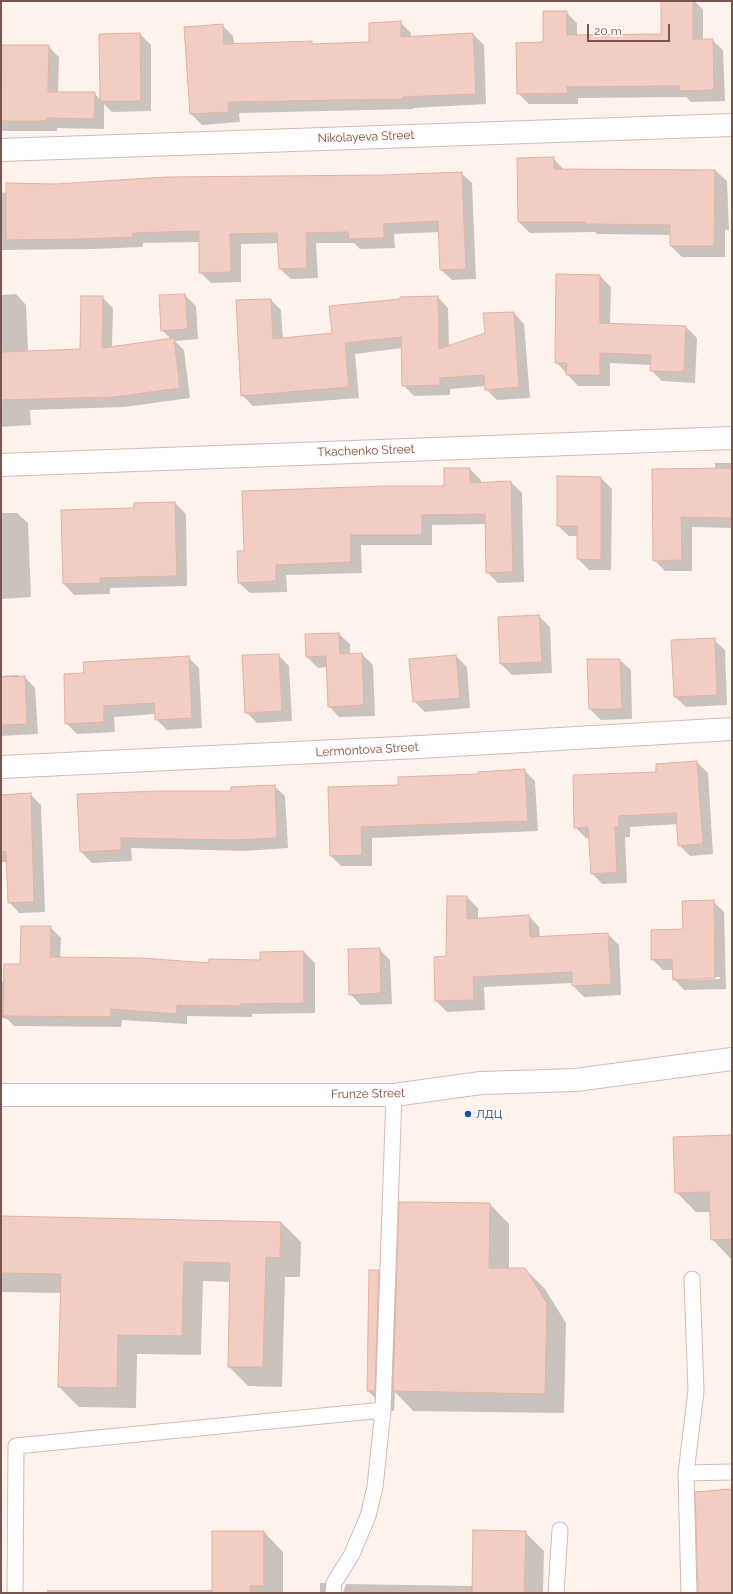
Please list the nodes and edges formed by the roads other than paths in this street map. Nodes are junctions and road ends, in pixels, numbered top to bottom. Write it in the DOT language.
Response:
graph roads {
  1 [pos="732,125"];
  2 [pos="1,150"];
  3 [pos="732,438"];
  4 [pos="1,465"];
  5 [pos="732,729"];
  6 [pos="1,767"];
  7 [pos="732,1059"];
  8 [pos="394,1094"];
  9 [pos="1,1095"];
  10 [pos="692,1279"];
  11 [pos="383,1410"];
  12 [pos="732,1472"];
  13 [pos="686,1473"];
  14 [pos="560,1530"];
  15 [pos="15,1593"];
  16 [pos="333,1593"];
  17 [pos="556,1593"];
  18 [pos="689,1593"];
  1 -- 2 [label="street, Nikolayeva Street"];
  3 -- 4 [label="street, Tkachenko Street"];
  5 -- 6 [label="street, Lermontova Street"];
  7 -- 8 [label="street, Frunze Street"];
  8 -- 9 [label="street, Frunze Street"];
  8 -- 11 [label="lane"];
  10 -- 13 [label="lane"];
  11 -- 15 [label="lane"];
  11 -- 16 [label="lane"];
  12 -- 13 [label="lane"];
  13 -- 18 [label="lane"];
  14 -- 17 [label="lane"];
}
